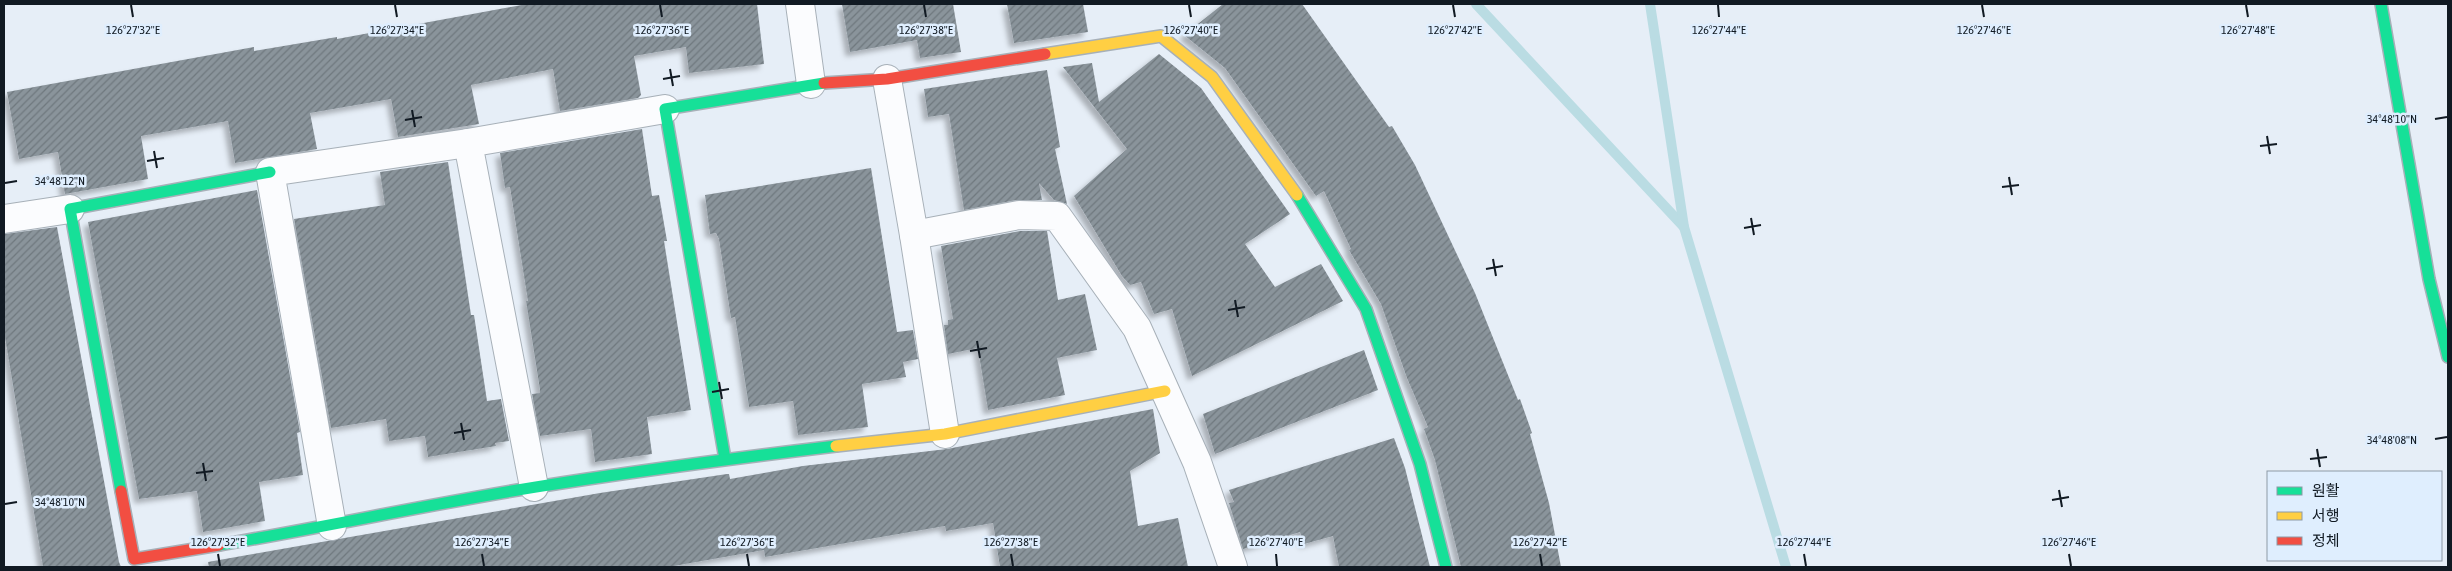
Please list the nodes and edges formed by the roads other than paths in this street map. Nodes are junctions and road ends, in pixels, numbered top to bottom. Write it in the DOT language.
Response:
graph roads {
  1 [pos="800,4"];
  2 [pos="2381,4"];
  3 [pos="887,79"];
  4 [pos="811,84"];
  5 [pos="665,109"];
  6 [pos="468,143"];
  7 [pos="270,172"];
  8 [pos="70,209"];
  9 [pos="4,219"];
  10 [pos="914,235"];
  11 [pos="2448,357"];
  12 [pos="1165,391"];
  13 [pos="945,434"];
  14 [pos="725,459"];
  15 [pos="534,487"];
  16 [pos="332,526"];
  17 [pos="1234,567"];
  18 [pos="1446,567"];
  1 -- 4 [label="street"];
  2 -- 11 [label="street"];
  3 -- 4 [label="street"];
  3 -- 10 [label="street"];
  3 -- 18 [label="street"];
  4 -- 5 [label="street"];
  5 -- 6 [label="street"];
  5 -- 14 [label="street"];
  6 -- 7 [label="street"];
  6 -- 15 [label="street"];
  7 -- 8 [label="street"];
  7 -- 16 [label="street"];
  8 -- 9 [label="street"];
  8 -- 16 [label="street"];
  10 -- 12 [label="street"];
  10 -- 13 [label="street"];
  12 -- 13 [label="street"];
  12 -- 17 [label="street"];
  13 -- 14 [label="street"];
  14 -- 15 [label="street"];
  15 -- 16 [label="street"];
}
